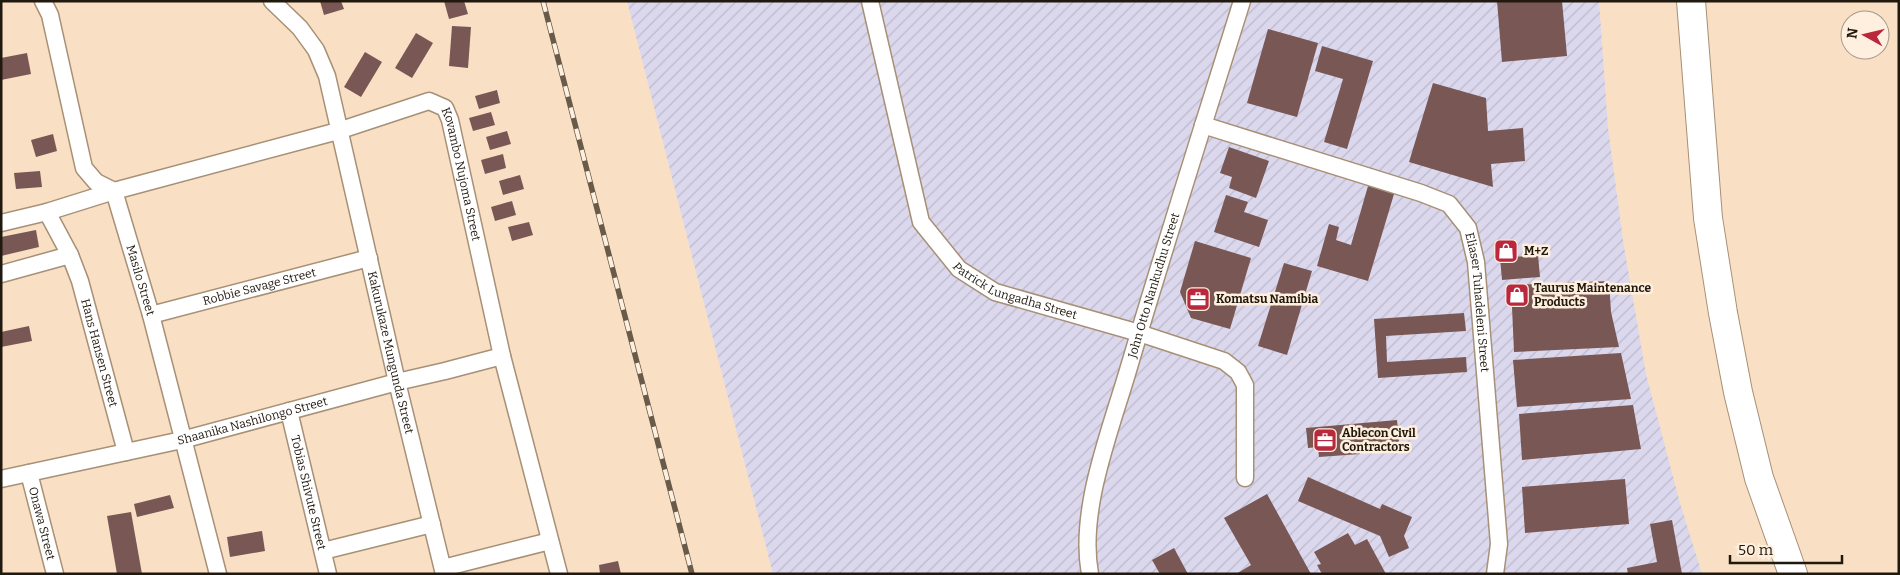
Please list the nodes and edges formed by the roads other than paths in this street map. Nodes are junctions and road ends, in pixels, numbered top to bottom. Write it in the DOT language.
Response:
graph roads {
  1 [pos="43,1"];
  2 [pos="272,1"];
  3 [pos="870,1"];
  4 [pos="1242,1"];
  5 [pos="1691,1"];
  6 [pos="1203,125"];
  7 [pos="338,131"];
  8 [pos="114,191"];
  9 [pos="47,212"];
  10 [pos="1,223"];
  11 [pos="70,255"];
  12 [pos="369,258"];
  13 [pos="1,274"];
  14 [pos="151,315"];
  15 [pos="1139,333"];
  16 [pos="502,356"];
  17 [pos="396,382"];
  18 [pos="289,411"];
  19 [pos="182,440"];
  20 [pos="126,452"];
  21 [pos="29,473"];
  22 [pos="1245,478"];
  23 [pos="1,479"];
  24 [pos="432,524"];
  25 [pos="550,541"];
  26 [pos="323,551"];
  27 [pos="444,571"];
  28 [pos="55,574"];
  29 [pos="218,574"];
  30 [pos="328,574"];
  31 [pos="559,574"];
  32 [pos="1090,574"];
  33 [pos="1495,574"];
  34 [pos="1793,574"];
  1 -- 8 [label="street"];
  2 -- 7 [label="street, Kakurukaze Mungunda Street"];
  3 -- 15 [label="street, Patrick Lungadha Street"];
  4 -- 6 [label="street, John Otto Nankudhu Street"];
  5 -- 34 [label="highway"];
  6 -- 15 [label="street, John Otto Nankudhu Street"];
  6 -- 33 [label="street, Eliaser Tuhadeleni Street"];
  7 -- 8 [label="street, Kovambo Nujoma Street"];
  7 -- 12 [label="street, Kakurukaze Mungunda Street"];
  7 -- 16 [label="street, Kovambo Nujoma Street"];
  8 -- 9 [label="street, Kovambo Nujoma Street"];
  8 -- 14 [label="street, Masilo Street"];
  9 -- 10 [label="street, Kovambo Nujoma Street"];
  9 -- 11 [label="street, Hans Hansen Street"];
  11 -- 13 [label="street"];
  11 -- 20 [label="street, Hans Hansen Street"];
  12 -- 14 [label="street, Robbie Savage Street"];
  12 -- 17 [label="street, Kakurukaze Mungunda Street"];
  14 -- 19 [label="street, Masilo Street"];
  15 -- 22 [label="street, Patrick Lungadha Street"];
  15 -- 32 [label="street, John Otto Nankudhu Street"];
  16 -- 17 [label="street, Shaanika Nashilongo Street"];
  16 -- 25 [label="street, Kovambo Nujoma Street"];
  17 -- 18 [label="street, Shaanika Nashilongo Street"];
  17 -- 24 [label="street, Kakurukaze Mungunda Street"];
  18 -- 19 [label="street, Shaanika Nashilongo Street"];
  18 -- 26 [label="street, Tobias Shivute Street"];
  19 -- 20 [label="street, Shaanika Nashilongo Street"];
  19 -- 29 [label="street, Masilo Street"];
  20 -- 21 [label="street, Shaanika Nashilongo Street"];
  21 -- 23 [label="street, Shaanika Nashilongo Street"];
  21 -- 28 [label="street, Onawa Street"];
  24 -- 26 [label="street"];
  24 -- 27 [label="street, Kakurukaze Mungunda Street"];
  25 -- 27 [label="street"];
  25 -- 31 [label="street, Kovambo Nujoma Street"];
  26 -- 30 [label="street, Tobias Shivute Street"];
}
